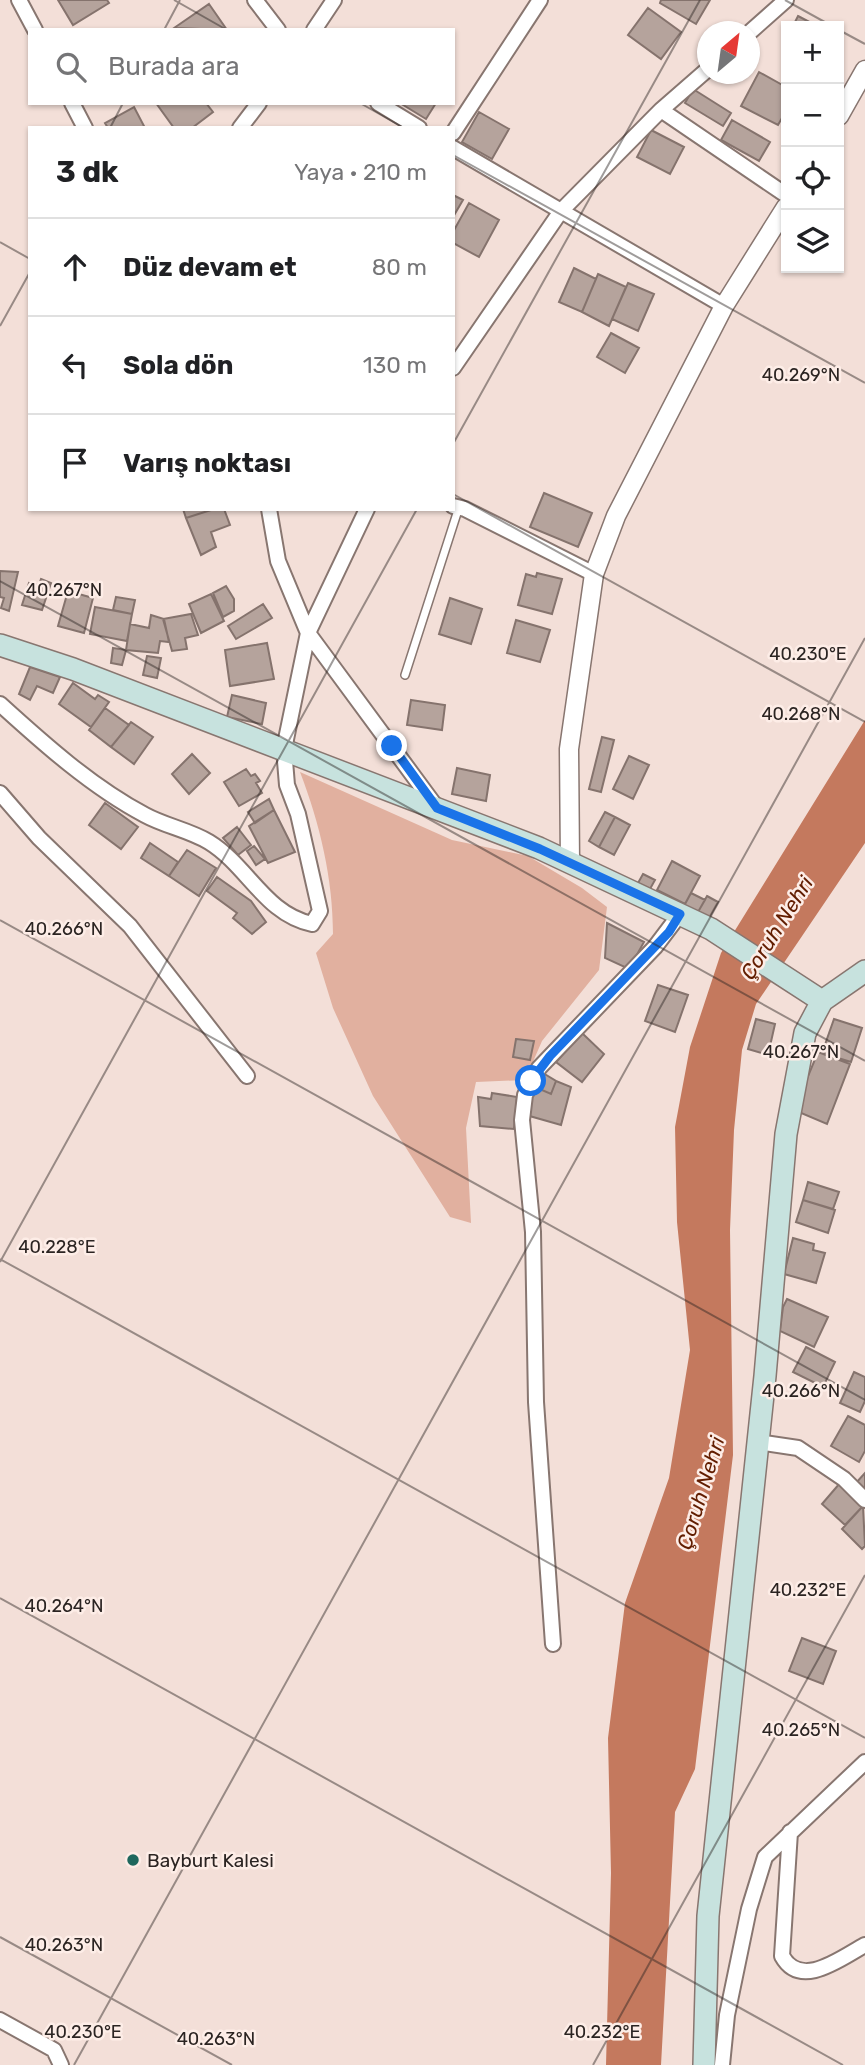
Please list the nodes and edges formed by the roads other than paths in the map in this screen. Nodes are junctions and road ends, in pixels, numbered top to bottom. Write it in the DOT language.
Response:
graph roads {
  1 [pos="19,0"];
  2 [pos="255,0"];
  3 [pos="334,0"];
  4 [pos="540,0"];
  5 [pos="786,0"];
  6 [pos="760,23"];
  7 [pos="34,28"];
  8 [pos="276,28"];
  9 [pos="315,28"];
  10 [pos="865,70"];
  11 [pos="697,79"];
  12 [pos="73,105"];
  13 [pos="257,105"];
  14 [pos="381,105"];
  15 [pos="844,107"];
  16 [pos="661,110"];
  17 [pos="84,126"];
  18 [pos="242,126"];
  19 [pos="416,126"];
  20 [pos="455,130"];
  21 [pos="455,149"];
  22 [pos="781,192"];
  23 [pos="784,210"];
  24 [pos="561,211"];
  25 [pos="724,306"];
  26 [pos="455,365"];
  27 [pos="456,506"];
  28 [pos="269,511"];
  29 [pos="366,511"];
  30 [pos="454,511"];
  31 [pos="594,574"];
  32 [pos="308,633"];
  33 [pos="0,645"];
  34 [pos="405,675"];
  35 [pos="0,704"];
  36 [pos="284,749"];
  37 [pos="0,793"];
  38 [pos="437,808"];
  39 [pos="570,863"];
  40 [pos="680,914"];
  41 [pos="865,971"];
  42 [pos="822,1001"];
  43 [pos="247,1076"];
  44 [pos="758,1442"];
  45 [pos="865,1500"];
  46 [pos="553,1644"];
  47 [pos="865,1762"];
  48 [pos="790,1832"];
  49 [pos="865,1945"];
  50 [pos="0,2020"];
  51 [pos="61,2065"];
  52 [pos="704,2065"];
  53 [pos="722,2065"];
  1 -- 7 [label="street"];
  2 -- 8 [label="street"];
  3 -- 9 [label="street"];
  4 -- 20 [label="street"];
  5 -- 6 [label="street"];
  10 -- 15 [label="street"];
  11 -- 16 [label="street"];
  12 -- 17 [label="street"];
  13 -- 18 [label="street"];
  14 -- 19 [label="street"];
  16 -- 22 [label="street"];
  16 -- 24 [label="street"];
  21 -- 24 [label="street"];
  23 -- 25 [label="street"];
  24 -- 25 [label="street"];
  24 -- 26 [label="street"];
  25 -- 31 [label="street"];
  27 -- 31 [label="street"];
  28 -- 32 [label="street"];
  29 -- 32 [label="street"];
  30 -- 34 [label="lane"];
  31 -- 39 [label="street"];
  32 -- 36 [label="street"];
  32 -- 38 [label="street"];
  33 -- 36 [label="main road"];
  35 -- 36 [label="street"];
  36 -- 38 [label="main road"];
  37 -- 43 [label="street"];
  38 -- 39 [label="main road"];
  39 -- 40 [label="main road"];
  40 -- 42 [label="main road"];
  40 -- 46 [label="street"];
  41 -- 42 [label="main road"];
  42 -- 44 [label="main road"];
  44 -- 45 [label="street"];
  44 -- 52 [label="main road"];
  47 -- 48 [label="street"];
  48 -- 49 [label="street"];
  48 -- 53 [label="street"];
  50 -- 51 [label="street"];
}
